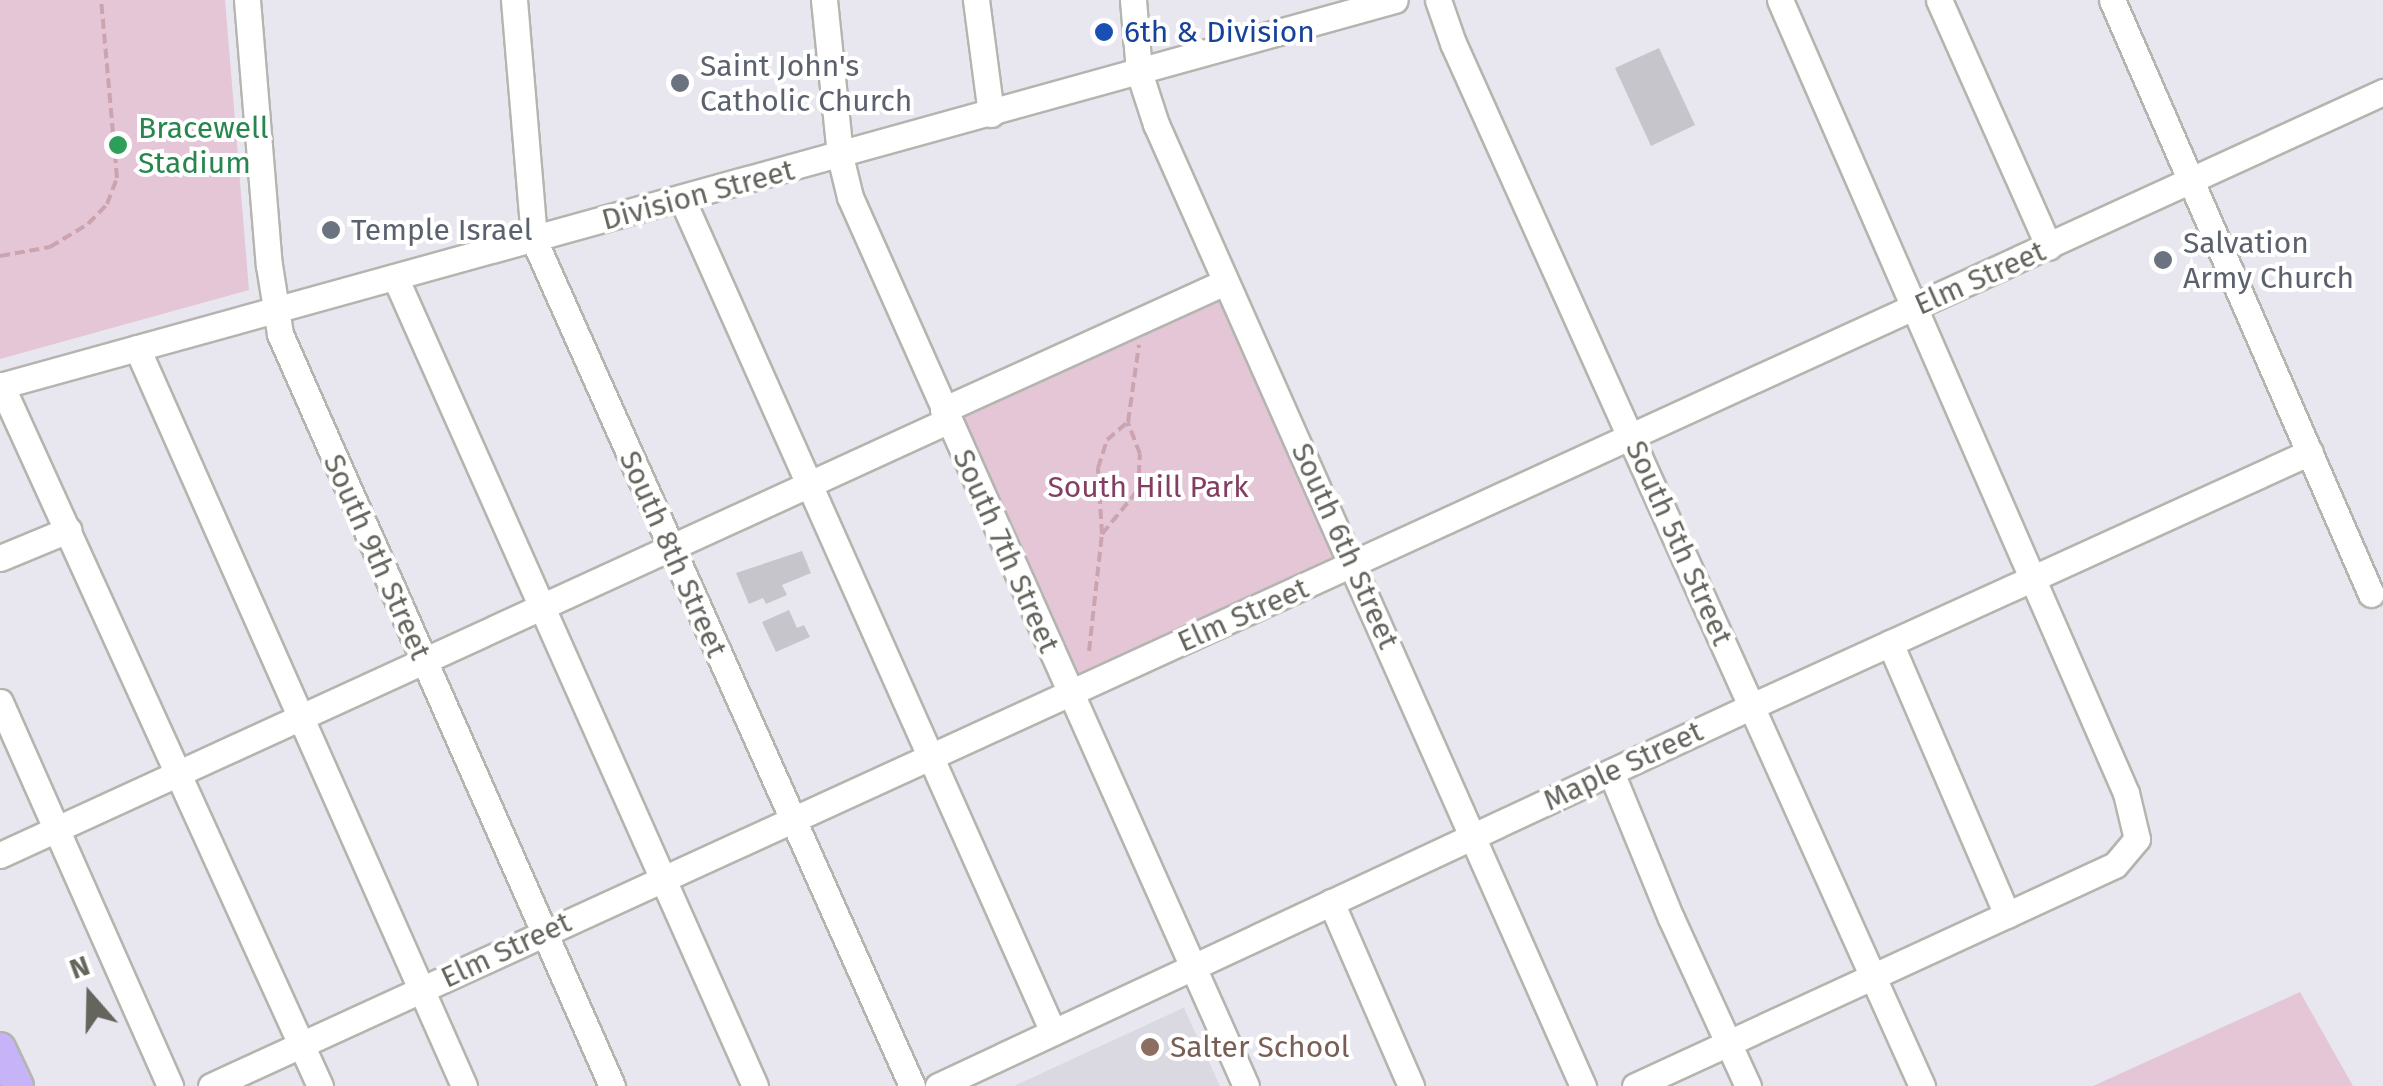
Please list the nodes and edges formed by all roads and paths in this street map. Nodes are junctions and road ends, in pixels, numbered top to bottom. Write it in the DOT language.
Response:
graph roads {
  1 [pos="102,0"];
  2 [pos="248,0"];
  3 [pos="514,0"];
  4 [pos="824,0"];
  5 [pos="976,0"];
  6 [pos="1133,0"];
  7 [pos="1395,0"];
  8 [pos="1438,0"];
  9 [pos="1780,0"];
  10 [pos="1939,0"];
  11 [pos="2112,0"];
  12 [pos="1140,72"];
  13 [pos="2383,92"];
  14 [pos="991,114"];
  15 [pos="840,156"];
  16 [pos="2190,181"];
  17 [pos="682,200"];
  18 [pos="534,240"];
  19 [pos="2050,247"];
  20 [pos="0,256"];
  21 [pos="394,278"];
  22 [pos="1225,282"];
  23 [pos="1916,308"];
  24 [pos="274,310"];
  25 [pos="1143,320"];
  26 [pos="137,348"];
  27 [pos="1,385"];
  28 [pos="945,416"];
  29 [pos="1128,422"];
  30 [pos="1632,436"];
  31 [pos="2310,452"];
  32 [pos="810,484"];
  33 [pos="68,530"];
  34 [pos="1102,534"];
  35 [pos="670,548"];
  36 [pos="0,558"];
  37 [pos="1354,565"];
  38 [pos="2032,578"];
  39 [pos="2371,594"];
  40 [pos="544,606"];
  41 [pos="1890,643"];
  42 [pos="1089,651"];
  43 [pos="425,662"];
  44 [pos="1069,692"];
  45 [pos="0,702"];
  46 [pos="1752,706"];
  47 [pos="301,718"];
  48 [pos="929,757"];
  49 [pos="1611,772"];
  50 [pos="180,773"];
  51 [pos="793,819"];
  52 [pos="56,830"];
  53 [pos="1475,836"];
  54 [pos="0,856"];
  55 [pos="664,878"];
  56 [pos="1331,902"];
  57 [pos="2007,915"];
  58 [pos="545,932"];
  59 [pos="1193,967"];
  60 [pos="1870,979"];
  61 [pos="421,989"];
  62 [pos="1053,1032"];
  63 [pos="301,1044"];
  64 [pos="1728,1044"];
  65 [pos="0,1048"];
  66 [pos="18,1086"];
  67 [pos="170,1086"];
  68 [pos="211,1086"];
  69 [pos="320,1086"];
  70 [pos="464,1086"];
  71 [pos="612,1086"];
  72 [pos="755,1086"];
  73 [pos="912,1086"];
  74 [pos="938,1086"];
  75 [pos="1246,1086"];
  76 [pos="1412,1086"];
  77 [pos="1583,1086"];
  78 [pos="1635,1086"];
  79 [pos="1748,1086"];
  80 [pos="1922,1086"];
  1 -- 20 [label="path"];
  2 -- 24 [label="street, South 9th Street"];
  3 -- 18 [label="street, South 8th Street"];
  4 -- 15 [label="street, South 7th Street"];
  5 -- 14 [label="street"];
  6 -- 12 [label="street, South 6th Street"];
  7 -- 12 [label="street, Division Street"];
  8 -- 30 [label="street, South 5th Street"];
  9 -- 23 [label="street"];
  10 -- 19 [label="street"];
  11 -- 16 [label="street"];
  12 -- 14 [label="street, Division Street"];
  12 -- 22 [label="street, South 6th Street"];
  13 -- 16 [label="street, Elm Street"];
  14 -- 15 [label="street, Division Street"];
  15 -- 17 [label="street, Division Street"];
  15 -- 28 [label="street, South 7th Street"];
  16 -- 19 [label="street, Elm Street"];
  16 -- 31 [label="street"];
  17 -- 18 [label="street, Division Street"];
  17 -- 32 [label="street"];
  18 -- 21 [label="street, Division Street"];
  18 -- 35 [label="street, South 8th Street"];
  19 -- 23 [label="street, Elm Street"];
  21 -- 24 [label="street, Division Street"];
  21 -- 40 [label="street"];
  22 -- 25 [label="street"];
  22 -- 37 [label="street, South 6th Street"];
  23 -- 30 [label="street, Elm Street"];
  23 -- 38 [label="street"];
  24 -- 26 [label="street, Division Street"];
  24 -- 43 [label="street, South 9th Street"];
  25 -- 28 [label="street"];
  25 -- 29 [label="path"];
  26 -- 27 [label="street, Division Street"];
  26 -- 47 [label="street"];
  27 -- 33 [label="street"];
  28 -- 32 [label="street"];
  28 -- 44 [label="street, South 7th Street"];
  29 -- 34 [label="path"];
  29 -- 34 [label="path"];
  30 -- 37 [label="street, Elm Street"];
  30 -- 46 [label="street, South 5th Street"];
  31 -- 38 [label="street, Maple Street"];
  31 -- 39 [label="street"];
  32 -- 35 [label="street"];
  32 -- 48 [label="street"];
  33 -- 36 [label="street"];
  33 -- 50 [label="street"];
  34 -- 42 [label="path"];
  35 -- 40 [label="street"];
  35 -- 51 [label="street, South 8th Street"];
  37 -- 44 [label="street, Elm Street"];
  37 -- 53 [label="street, South 6th Street"];
  38 -- 41 [label="street, Maple Street"];
  38 -- 57 [label="street"];
  40 -- 43 [label="street"];
  40 -- 55 [label="street"];
  41 -- 46 [label="street, Maple Street"];
  41 -- 57 [label="street"];
  43 -- 47 [label="street"];
  43 -- 58 [label="street, South 9th Street"];
  44 -- 48 [label="street, Elm Street"];
  44 -- 59 [label="street, South 7th Street"];
  45 -- 52 [label="street"];
  46 -- 49 [label="street, Maple Street"];
  46 -- 60 [label="street, South 5th Street"];
  47 -- 50 [label="street"];
  47 -- 61 [label="street"];
  48 -- 51 [label="street, Elm Street"];
  48 -- 62 [label="street"];
  49 -- 53 [label="street, Maple Street"];
  49 -- 64 [label="street"];
  50 -- 52 [label="street"];
  50 -- 63 [label="street"];
  51 -- 55 [label="street, Elm Street"];
  51 -- 73 [label="street, South 8th Street"];
  52 -- 54 [label="street"];
  52 -- 67 [label="street"];
  53 -- 56 [label="street, Maple Street"];
  53 -- 77 [label="street, South 6th Street"];
  55 -- 58 [label="street, Elm Street"];
  55 -- 72 [label="street"];
  56 -- 59 [label="street, Maple Street"];
  56 -- 76 [label="street"];
  57 -- 60 [label="street"];
  58 -- 61 [label="street, Elm Street"];
  58 -- 71 [label="street, South 9th Street"];
  59 -- 62 [label="street, Maple Street"];
  59 -- 75 [label="street, South 7th Street"];
  60 -- 64 [label="street"];
  60 -- 80 [label="street, South 5th Street"];
  61 -- 63 [label="street, Elm Street"];
  61 -- 70 [label="street"];
  62 -- 74 [label="street, Maple Street"];
  63 -- 68 [label="street, Elm Street"];
  63 -- 69 [label="street"];
  64 -- 78 [label="street"];
  64 -- 79 [label="street"];
  65 -- 66 [label="main road"];
}
